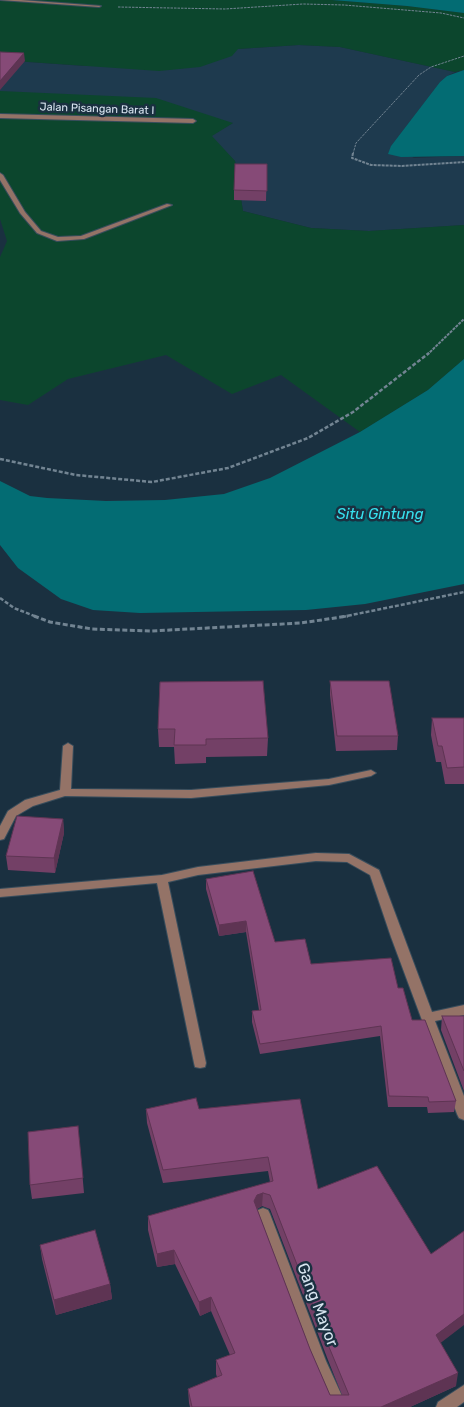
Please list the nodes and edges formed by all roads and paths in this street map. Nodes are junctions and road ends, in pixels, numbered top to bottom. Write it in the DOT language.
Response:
graph roads {
  1 [pos="0,0"];
  2 [pos="99,6"];
  3 [pos="464,18"];
  4 [pos="464,56"];
  5 [pos="0,116"];
  6 [pos="193,121"];
  7 [pos="464,162"];
  8 [pos="0,175"];
  9 [pos="169,205"];
  10 [pos="464,319"];
  11 [pos="0,459"];
  12 [pos="464,592"];
  13 [pos="0,598"];
  14 [pos="68,746"];
  15 [pos="371,773"];
  16 [pos="65,792"];
  17 [pos="0,836"];
  18 [pos="162,879"];
  19 [pos="0,893"];
  20 [pos="464,1010"];
  21 [pos="427,1018"];
  22 [pos="200,1063"];
  23 [pos="464,1114"];
  24 [pos="263,1214"];
  25 [pos="464,1394"];
  26 [pos="339,1407"];
  27 [pos="444,1407"];
  1 -- 2 [label="street"];
  2 -- 3 [label="path"];
  4 -- 7 [label="path"];
  5 -- 6 [label="street, Jalan Pisangan Barat I"];
  8 -- 9 [label="street"];
  10 -- 11 [label="path"];
  12 -- 13 [label="path"];
  14 -- 16 [label="street"];
  15 -- 16 [label="street"];
  16 -- 17 [label="street"];
  18 -- 19 [label="street"];
  18 -- 21 [label="street"];
  18 -- 22 [label="street"];
  20 -- 21 [label="street"];
  21 -- 23 [label="street"];
  24 -- 26 [label="street, Gang Mayor"];
  25 -- 27 [label="street"];
}
